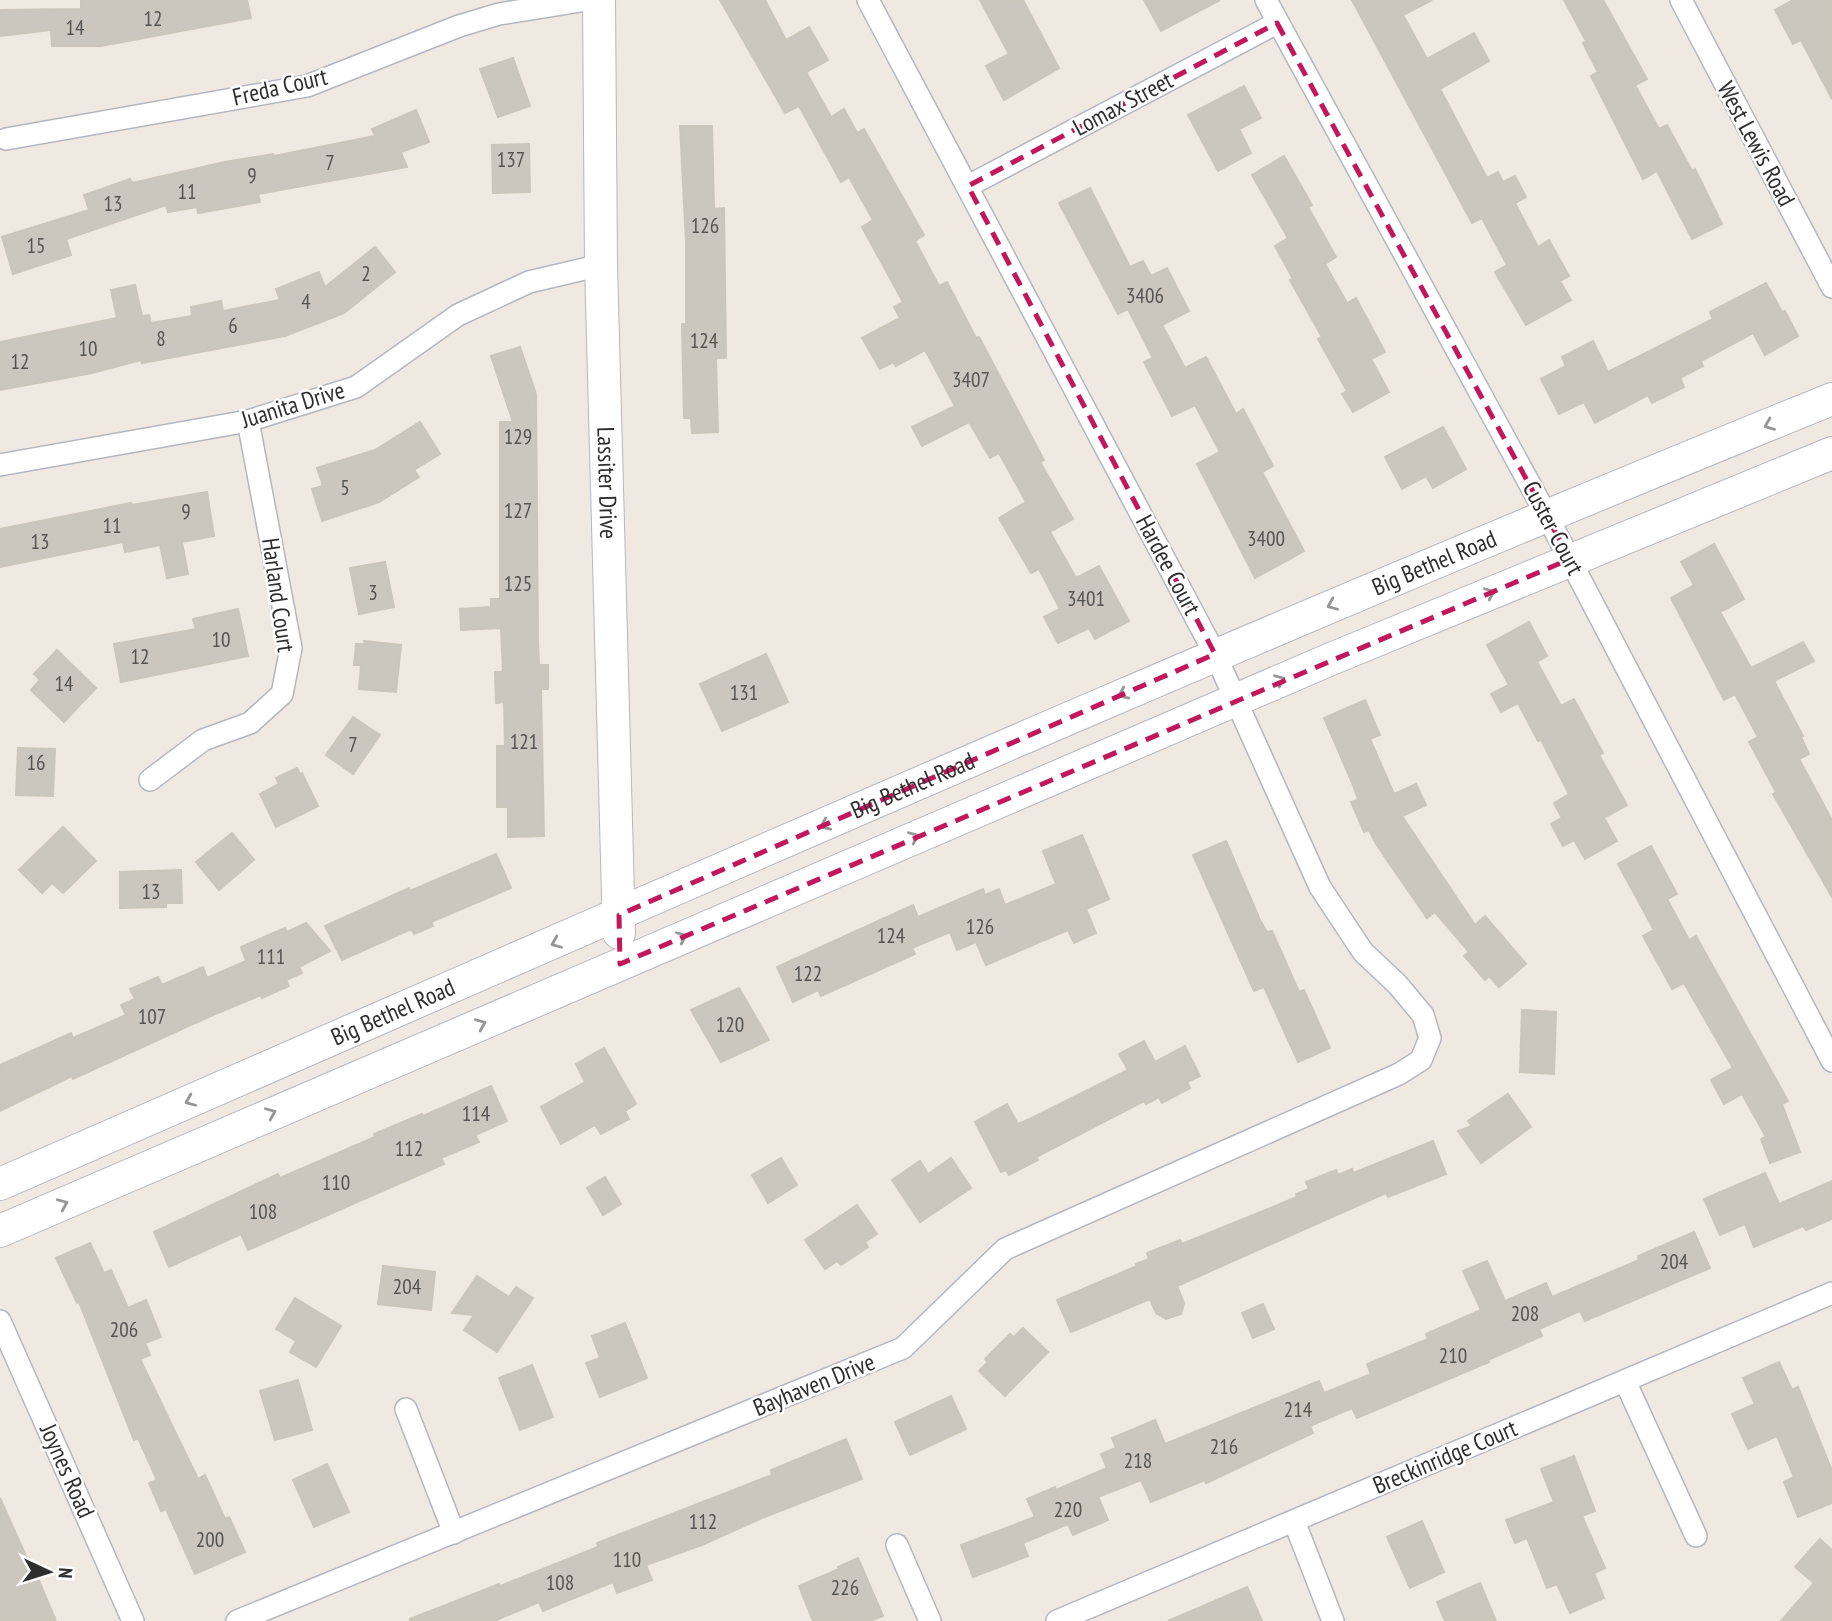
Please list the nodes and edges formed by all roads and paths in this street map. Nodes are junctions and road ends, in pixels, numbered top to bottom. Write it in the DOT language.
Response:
graph roads {
  1 [pos="587,0"];
  2 [pos="599,0"];
  3 [pos="868,0"];
  4 [pos="1266,0"];
  5 [pos="1681,0"];
  6 [pos="1278,23"];
  7 [pos="6,139"];
  8 [pos="968,186"];
  9 [pos="601,265"];
  10 [pos="1832,287"];
  11 [pos="1832,400"];
  12 [pos="248,421"];
  13 [pos="1832,453"];
  14 [pos="0,466"];
  15 [pos="1546,514"];
  16 [pos="1570,559"];
  17 [pos="1215,654"];
  18 [pos="1236,699"];
  19 [pos="150,780"];
  20 [pos="619,915"];
  21 [pos="620,964"];
  22 [pos="1832,1061"];
  23 [pos="1358,1093"];
  24 [pos="0,1184"];
  25 [pos="0,1231"];
  26 [pos="1832,1293"];
  27 [pos="0,1321"];
  28 [pos="1625,1381"];
  29 [pos="406,1409"];
  30 [pos="1294,1521"];
  31 [pos="454,1533"];
  32 [pos="1696,1536"];
  33 [pos="897,1545"];
  34 [pos="133,1621"];
  35 [pos="237,1621"];
  36 [pos="930,1621"];
  37 [pos="1057,1621"];
  38 [pos="1333,1621"];
  1 -- 7 [label="street, Freda Court"];
  2 -- 9 [label="main road, Lassiter Drive"];
  3 -- 8 [label="street, Hardee Court"];
  4 -- 6 [label="street, Custer Court"];
  5 -- 10 [label="street, West Lewis Road"];
  6 -- 8 [label="street, Lomax Street"];
  6 -- 15 [label="street, Custer Court"];
  8 -- 17 [label="street, Hardee Court"];
  9 -- 12 [label="street, Juanita Drive"];
  9 -- 20 [label="main road, Lassiter Drive"];
  11 -- 15 [label="main road, Big Bethel Road, one-way"];
  12 -- 14 [label="street, Juanita Drive"];
  12 -- 19 [label="street, Harland Court"];
  13 -- 16 [label="main road, Big Bethel Road"];
  15 -- 16 [label="street, Custer Court"];
  15 -- 17 [label="main road, Big Bethel Road, one-way"];
  18 -- 16 [label="main road, Big Bethel Road, one-way"];
  16 -- 22 [label="street, Custer Court"];
  17 -- 18 [label="street, Hardee Court"];
  17 -- 20 [label="main road, Big Bethel Road, one-way"];
  21 -- 18 [label="main road, Big Bethel Road, one-way"];
  18 -- 23 [label="street, Hardee Court"];
  20 -- 21 [label="main road, Lassiter Drive"];
  20 -- 24 [label="main road, Big Bethel Road, one-way"];
  25 -- 21 [label="main road, Big Bethel Road, one-way"];
  23 -- 31 [label="street, Bayhaven Drive"];
  26 -- 28 [label="street, Breckinridge Court"];
  27 -- 34 [label="street, Joynes Road"];
  28 -- 30 [label="street, Breckinridge Court"];
  28 -- 32 [label="street"];
  29 -- 31 [label="street"];
  30 -- 37 [label="street, Breckinridge Court"];
  30 -- 38 [label="street"];
  31 -- 35 [label="street, Bayhaven Drive"];
  33 -- 36 [label="street"];
}
